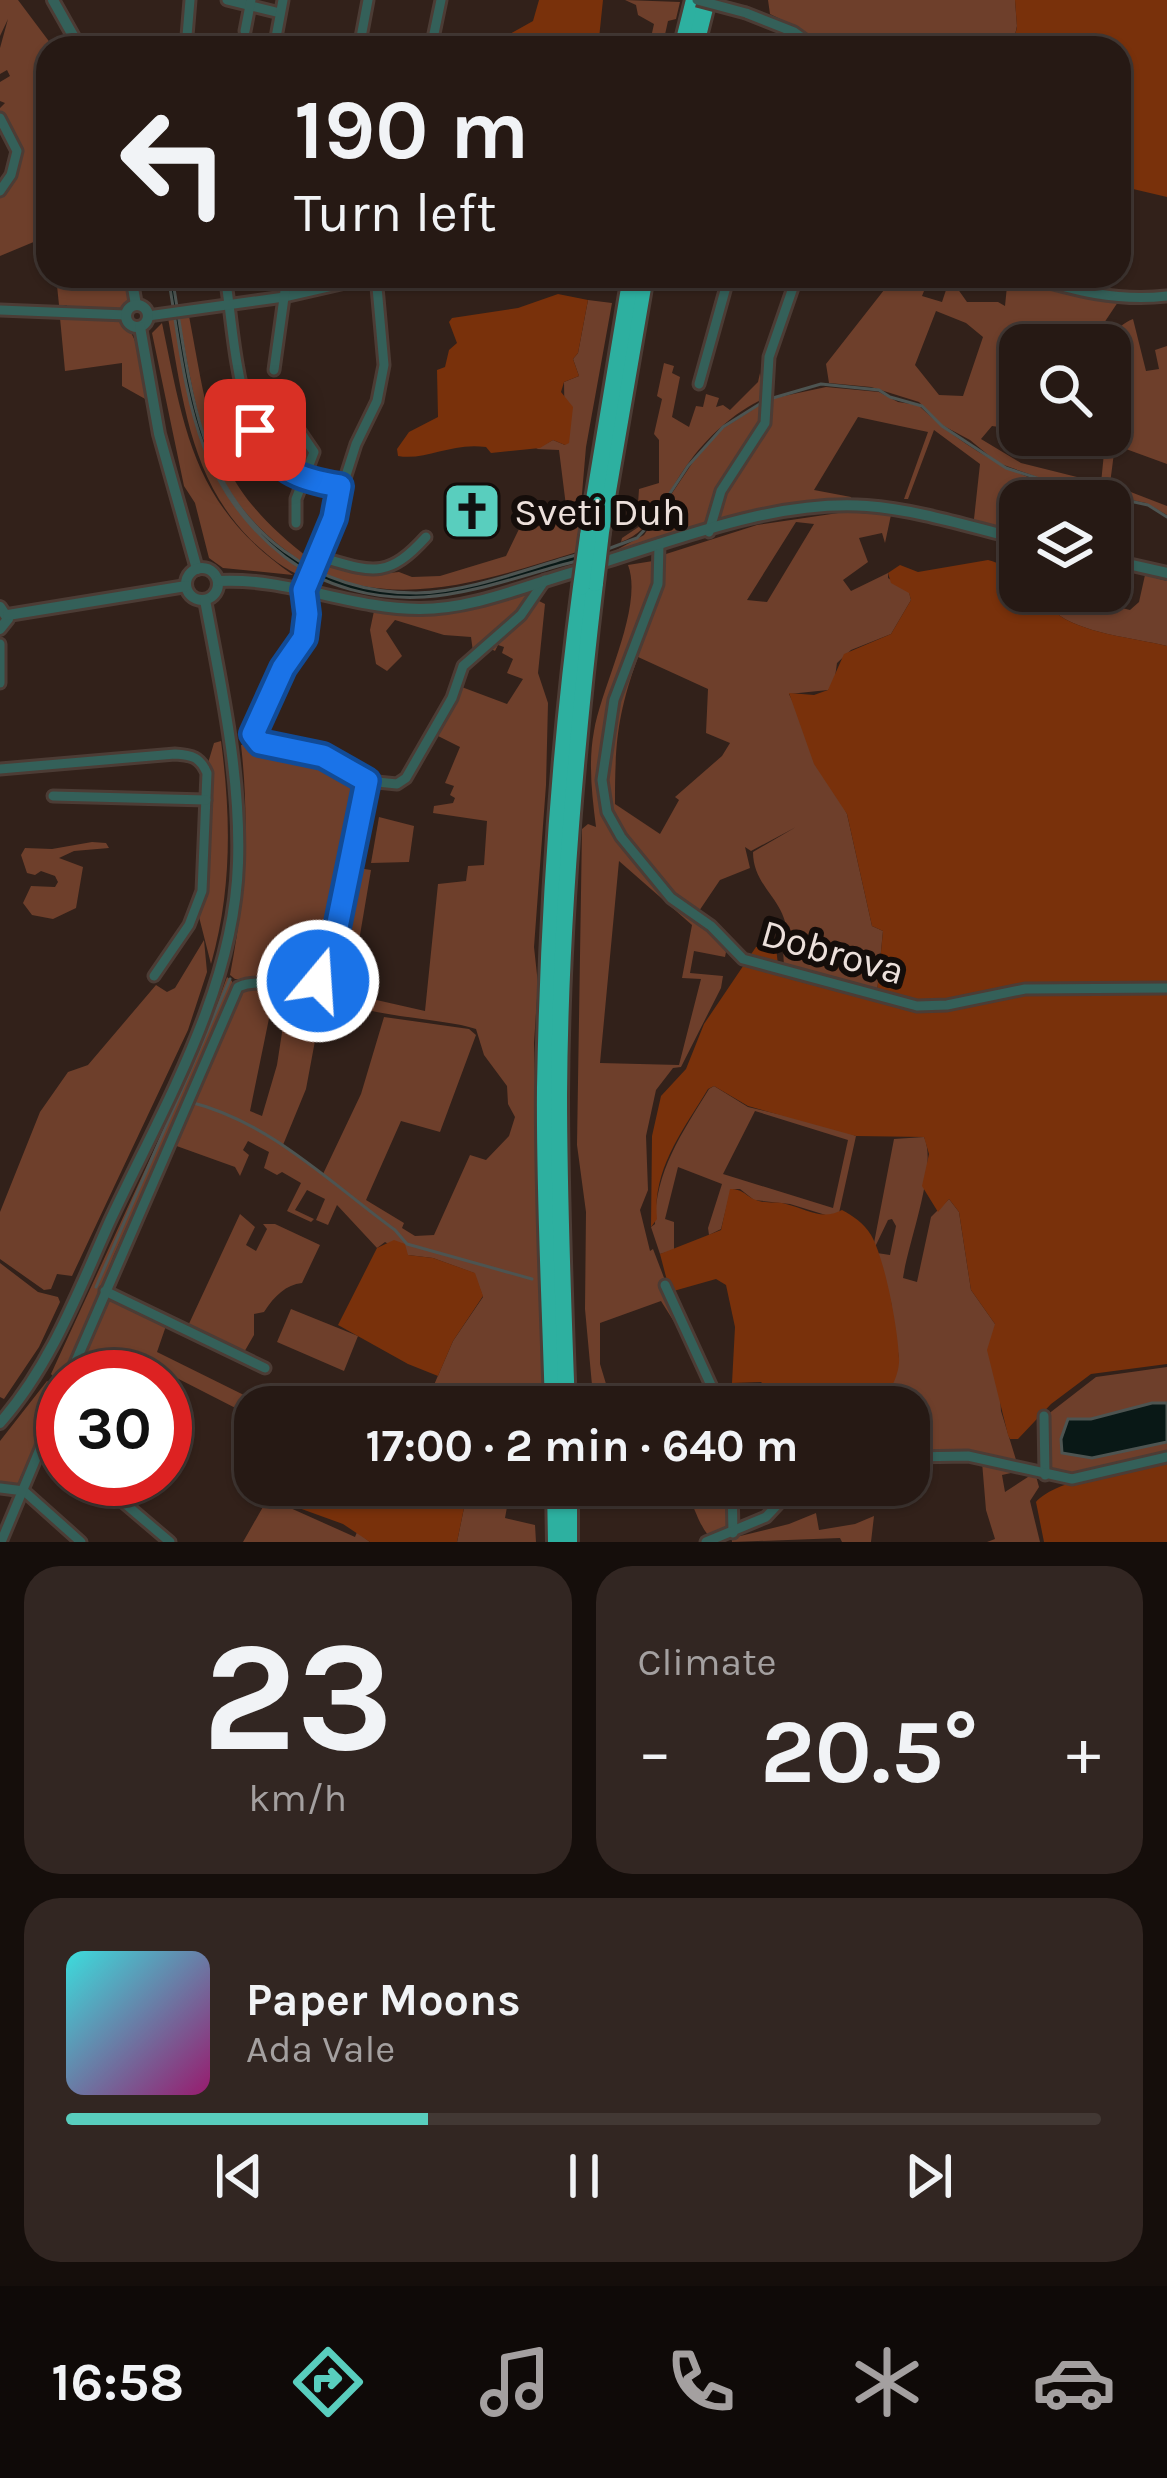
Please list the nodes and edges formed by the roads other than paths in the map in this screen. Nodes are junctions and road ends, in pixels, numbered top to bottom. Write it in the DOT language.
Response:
graph roads {
  1 [pos="53,0"];
  2 [pos="190,0"];
  3 [pos="227,0"];
  4 [pos="283,0"];
  5 [pos="368,0"];
  6 [pos="441,0"];
  7 [pos="696,0"];
  8 [pos="707,0"];
  9 [pos="761,0"];
  10 [pos="251,3"];
  11 [pos="280,13"];
  12 [pos="752,14"];
  13 [pos="245,31"];
  14 [pos="73,36"];
  15 [pos="187,36"];
  16 [pos="276,36"];
  17 [pos="361,36"];
  18 [pos="434,36"];
  19 [pos="686,36"];
  20 [pos="698,36"];
  21 [pos="800,36"];
  22 [pos="0,118"];
  23 [pos="0,190"];
  24 [pos="133,288"];
  25 [pos="227,288"];
  26 [pos="285,288"];
  27 [pos="323,288"];
  28 [pos="378,288"];
  29 [pos="629,288"];
  30 [pos="643,288"];
  31 [pos="726,288"];
  32 [pos="793,288"];
  33 [pos="1066,288"];
  34 [pos="1167,296"];
  35 [pos="284,297"];
  36 [pos="136,305"];
  37 [pos="230,305"];
  38 [pos="0,310"];
  39 [pos="126,315"];
  40 [pos="144,321"];
  41 [pos="274,370"];
  42 [pos="699,384"];
  43 [pos="292,420"];
  44 [pos="303,481"];
  45 [pos="340,486"];
  46 [pos="296,523"];
  47 [pos="709,532"];
  48 [pos="595,534"];
  49 [pos="999,534"];
  50 [pos="426,537"];
  51 [pos="658,544"];
  52 [pos="318,559"];
  53 [pos="607,561"];
  54 [pos="1131,565"];
  55 [pos="197,568"];
  56 [pos="1167,574"];
  57 [pos="545,580"];
  58 [pos="218,581"];
  59 [pos="584,581"];
  60 [pos="186,586"];
  61 [pos="304,590"];
  62 [pos="205,600"];
  63 [pos="4,611"];
  64 [pos="0,628"];
  65 [pos="0,644"];
  66 [pos="0,683"];
  67 [pos="0,769"];
  68 [pos="367,781"];
  69 [pos="53,796"];
  70 [pos="206,800"];
  71 [pos="154,976"];
  72 [pos="1167,988"];
  73 [pos="665,1285"];
  74 [pos="105,1291"];
  75 [pos="80,1350"];
  76 [pos="265,1369"];
  77 [pos="552,1386"];
  78 [pos="566,1386"];
  79 [pos="711,1386"];
  80 [pos="1044,1417"];
  81 [pos="0,1423"];
  82 [pos="930,1457"];
  83 [pos="1167,1457"];
  84 [pos="36,1461"];
  85 [pos="1046,1475"];
  86 [pos="0,1488"];
  87 [pos="24,1491"];
  88 [pos="128,1506"];
  89 [pos="555,1506"];
  90 [pos="569,1506"];
  91 [pos="733,1506"];
  92 [pos="776,1506"];
  93 [pos="733,1533"];
  94 [pos="2,1542"];
  95 [pos="81,1542"];
  96 [pos="170,1542"];
  97 [pos="556,1542"];
  98 [pos="569,1542"];
  99 [pos="706,1542"];
  1 -- 14 [label="street"];
  2 -- 15 [label="street"];
  3 -- 10 [label="street"];
  4 -- 11 [label="street"];
  5 -- 17 [label="street"];
  6 -- 18 [label="street"];
  7 -- 12 [label="street, bridge"];
  7 -- 19 [label="highway"];
  8 -- 20 [label="highway"];
  9 -- 12 [label="street"];
  10 -- 11 [label="street"];
  10 -- 13 [label="street"];
  11 -- 16 [label="street"];
  12 -- 21 [label="street"];
  22 -- 23 [label="street"];
  24 -- 36 [label="street"];
  25 -- 37 [label="street"];
  26 -- 35 [label="street"];
  27 -- 35 [label="street"];
  28 -- 45 [label="street"];
  29 -- 48 [label="highway"];
  30 -- 48 [label="highway"];
  31 -- 42 [label="street"];
  32 -- 47 [label="street"];
  33 -- 34 [label="street"];
  35 -- 37 [label="street"];
  35 -- 41 [label="street"];
  36 -- 39 [label="street"];
  36 -- 40 [label="street"];
  37 -- 40 [label="street"];
  37 -- 44 [label="street"];
  38 -- 39 [label="street"];
  39 -- 40 [label="street"];
  40 -- 55 [label="street"];
  43 -- 44 [label="street"];
  44 -- 45 [label="street"];
  44 -- 46 [label="street"];
  45 -- 52 [label="street"];
  47 -- 49 [label="street"];
  47 -- 51 [label="street"];
  48 -- 59 [label="highway, bridge"];
  50 -- 52 [label="street"];
  51 -- 53 [label="street"];
  51 -- 72 [label="street, Dobrova"];
  52 -- 61 [label="street"];
  54 -- 56 [label="street"];
  55 -- 58 [label="street"];
  55 -- 60 [label="street"];
  57 -- 59 [label="street"];
  57 -- 61 [label="street"];
  57 -- 68 [label="street"];
  58 -- 61 [label="street"];
  58 -- 62 [label="street"];
  59 -- 77 [label="highway"];
  59 -- 78 [label="highway"];
  60 -- 62 [label="street"];
  60 -- 63 [label="street"];
  61 -- 68 [label="street"];
  62 -- 81 [label="street"];
  63 -- 64 [label="street"];
  65 -- 66 [label="street"];
  67 -- 70 [label="street"];
  68 -- 74 [label="street"];
  69 -- 70 [label="street"];
  70 -- 71 [label="street"];
  73 -- 79 [label="street"];
  74 -- 75 [label="street"];
  74 -- 76 [label="street"];
  80 -- 85 [label="street"];
  82 -- 85 [label="street"];
  83 -- 85 [label="street"];
  84 -- 87 [label="street"];
  86 -- 87 [label="street"];
  87 -- 94 [label="street"];
  87 -- 95 [label="street"];
  88 -- 96 [label="street"];
  89 -- 97 [label="highway"];
  90 -- 98 [label="highway"];
  91 -- 93 [label="street"];
  92 -- 93 [label="street"];
  93 -- 99 [label="street"];
}
